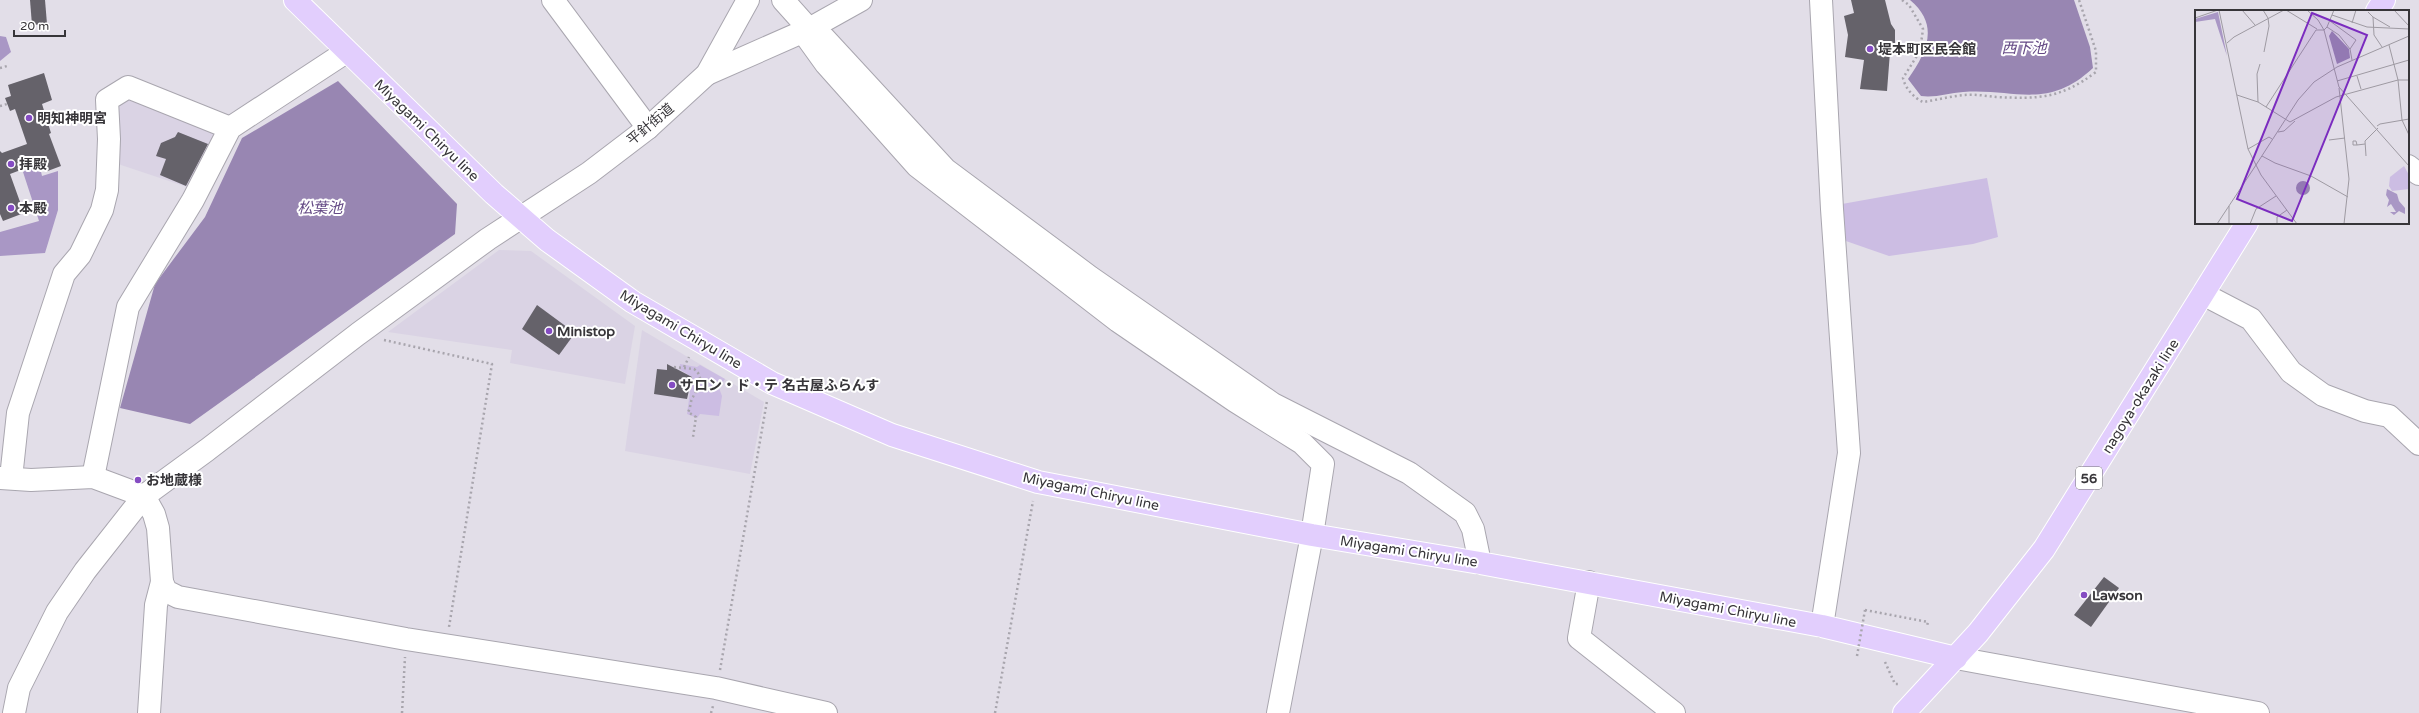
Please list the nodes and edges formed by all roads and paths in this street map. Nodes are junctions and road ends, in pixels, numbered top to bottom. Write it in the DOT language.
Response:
graph roads {
  1 [pos="295,0"];
  2 [pos="553,0"];
  3 [pos="748,0"];
  4 [pos="783,0"];
  5 [pos="861,0"];
  6 [pos="1821,0"];
  7 [pos="1902,0"];
  8 [pos="2079,0"];
  9 [pos="2384,0"];
  10 [pos="2378,10"];
  11 [pos="808,29"];
  12 [pos="346,52"];
  13 [pos="7,66"];
  14 [pos="0,68"];
  15 [pos="707,74"];
  16 [pos="7,104"];
  17 [pos="0,106"];
  18 [pos="230,128"];
  19 [pos="648,128"];
  20 [pos="2409,167"];
  21 [pos="2419,174"];
  22 [pos="521,218"];
  23 [pos="2246,224"];
  24 [pos="2203,294"];
  25 [pos="358,334"];
  26 [pos="690,353"];
  27 [pos="674,367"];
  28 [pos="684,367"];
  29 [pos="772,383"];
  30 [pos="693,437"];
  31 [pos="2419,444"];
  32 [pos="93,477"];
  33 [pos="5,478"];
  34 [pos="1038,482"];
  35 [pos="144,496"];
  36 [pos="1312,535"];
  37 [pos="1480,563"];
  38 [pos="162,582"];
  39 [pos="1588,582"];
  40 [pos="1822,626"];
  41 [pos="1927,626"];
  42 [pos="406,639"];
  43 [pos="446,645"];
  44 [pos="1864,657"];
  45 [pos="1956,658"];
  46 [pos="1879,660"];
  47 [pos="1899,684"];
  48 [pos="716,688"];
  49 [pos="14,713"];
  50 [pos="149,713"];
  51 [pos="402,713"];
  52 [pos="826,713"];
  53 [pos="995,713"];
  54 [pos="1278,713"];
  55 [pos="1674,713"];
  56 [pos="1904,713"];
  57 [pos="2258,713"];
  1 -- 12 [label="main road, Miyagami Chiryu line"];
  2 -- 19 [label="street"];
  3 -- 15 [label="street, 平針街道"];
  4 -- 11 [label="street"];
  5 -- 11 [label="street"];
  6 -- 40 [label="street"];
  7 -- 8 [label="path"];
  9 -- 10 [label="main road"];
  11 -- 15 [label="street"];
  11 -- 36 [label="street"];
  11 -- 37 [label="street"];
  12 -- 18 [label="street"];
  12 -- 22 [label="main road, Miyagami Chiryu line"];
  13 -- 14 [label="path"];
  15 -- 19 [label="street, 平針街道"];
  16 -- 17 [label="path"];
  18 -- 32 [label="street"];
  18 -- 33 [label="street"];
  19 -- 22 [label="street, 平針街道"];
  20 -- 21 [label="street"];
  22 -- 25 [label="street, 平針街道"];
  22 -- 29 [label="main road, Miyagami Chiryu line"];
  23 -- 24 [label="main road, nagoya-okazaki line / 56"];
  24 -- 31 [label="street"];
  24 -- 45 [label="main road, nagoya-okazaki line / 56"];
  25 -- 35 [label="street, 平針街道"];
  25 -- 43 [label="path"];
  26 -- 28 [label="path"];
  27 -- 28 [label="path"];
  28 -- 30 [label="path"];
  29 -- 34 [label="main road, Miyagami Chiryu line"];
  29 -- 48 [label="path"];
  32 -- 33 [label="street"];
  32 -- 35 [label="street"];
  34 -- 36 [label="main road, Miyagami Chiryu line"];
  34 -- 53 [label="path"];
  35 -- 38 [label="street"];
  35 -- 49 [label="street, 平針街道"];
  36 -- 37 [label="main road, Miyagami Chiryu line"];
  36 -- 54 [label="street"];
  37 -- 39 [label="main road, Miyagami Chiryu line"];
  38 -- 42 [label="street"];
  38 -- 50 [label="street"];
  39 -- 40 [label="main road, Miyagami Chiryu line"];
  39 -- 55 [label="street"];
  40 -- 45 [label="main road, Miyagami Chiryu line"];
  41 -- 44 [label="path, bridge"];
  42 -- 43 [label="street"];
  42 -- 51 [label="path"];
  43 -- 48 [label="street"];
  45 -- 56 [label="main road, nagoya-okazaki line / 56"];
  45 -- 57 [label="street"];
  46 -- 47 [label="path"];
  48 -- 52 [label="street"];
}
